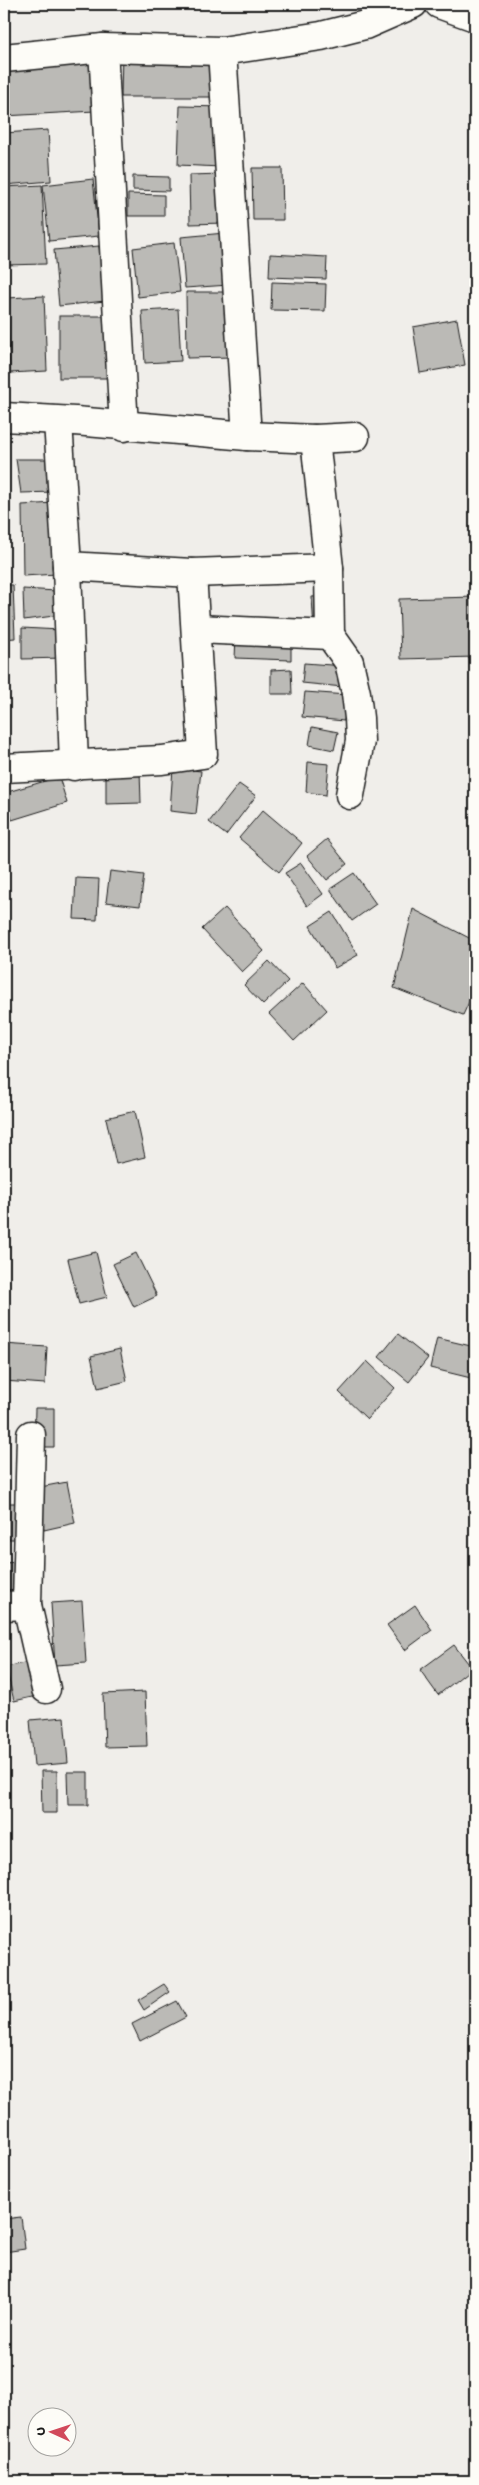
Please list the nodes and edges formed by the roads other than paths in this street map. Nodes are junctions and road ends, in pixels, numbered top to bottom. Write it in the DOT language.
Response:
graph roads {
  1 [pos="413,4"];
  2 [pos="439,4"];
  3 [pos="475,17"];
  4 [pos="103,48"];
  5 [pos="222,51"];
  6 [pos="4,58"];
  7 [pos="4,417"];
  8 [pos="58,421"];
  9 [pos="124,427"];
  10 [pos="247,436"];
  11 [pos="355,437"];
  12 [pos="314,439"];
  13 [pos="67,566"];
  14 [pos="329,568"];
  15 [pos="192,573"];
  16 [pos="197,629"];
  17 [pos="330,635"];
  18 [pos="74,766"];
  19 [pos="4,768"];
  20 [pos="350,795"];
  21 [pos="31,1435"];
  22 [pos="15,1606"];
  23 [pos="46,1689"];
  1 -- 5 [label="street"];
  2 -- 3 [label="street"];
  4 -- 5 [label="street"];
  4 -- 6 [label="street"];
  4 -- 9 [label="street"];
  5 -- 10 [label="street"];
  7 -- 8 [label="street"];
  8 -- 9 [label="street"];
  8 -- 13 [label="street"];
  9 -- 10 [label="street"];
  10 -- 12 [label="street"];
  11 -- 12 [label="street"];
  12 -- 14 [label="street"];
  13 -- 15 [label="street"];
  13 -- 18 [label="street"];
  14 -- 15 [label="street"];
  14 -- 17 [label="street"];
  15 -- 16 [label="street"];
  16 -- 17 [label="street"];
  16 -- 18 [label="street"];
  17 -- 20 [label="street"];
  18 -- 19 [label="street"];
  21 -- 22 [label="street"];
  22 -- 23 [label="street"];
}
